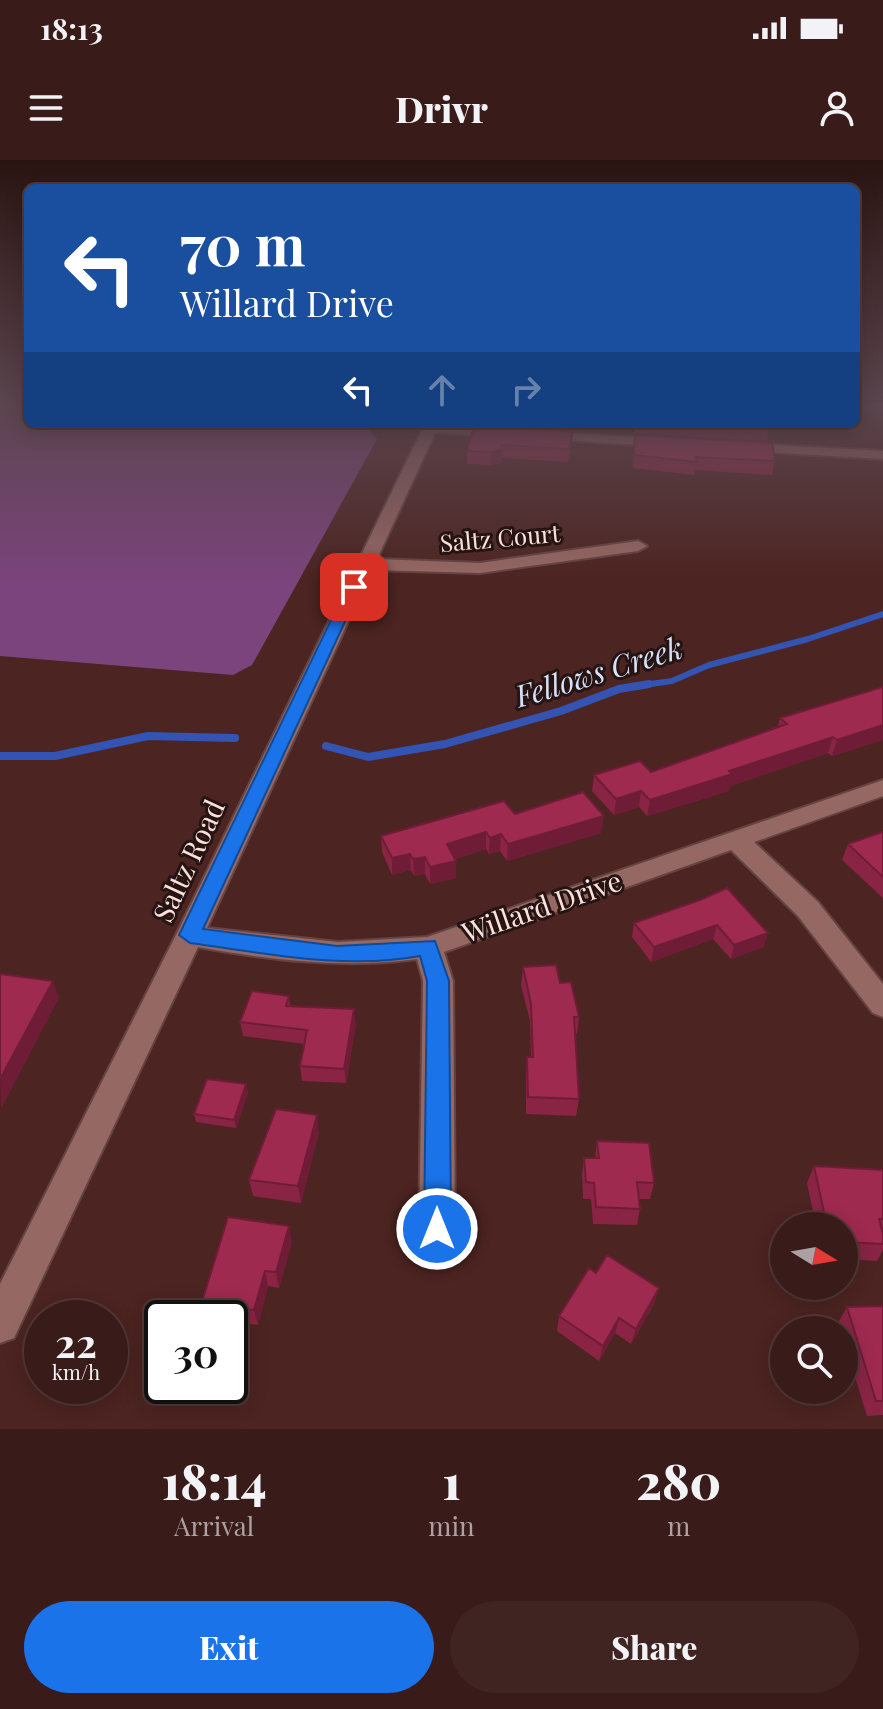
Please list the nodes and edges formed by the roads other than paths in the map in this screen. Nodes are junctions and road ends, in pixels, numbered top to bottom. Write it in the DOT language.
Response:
graph roads {
  1 [pos="413,464"];
  2 [pos="638,546"];
  3 [pos="365,564"];
  4 [pos="883,788"];
  5 [pos="735,839"];
  6 [pos="190,935"];
  7 [pos="428,947"];
  8 [pos="883,1005"];
  9 [pos="437,1229"];
  10 [pos="0,1324"];
  1 -- 3 [label="street, Saltz Road"];
  2 -- 3 [label="street, Saltz Court"];
  3 -- 6 [label="street, Saltz Road"];
  4 -- 5 [label="street, Willard Drive"];
  5 -- 7 [label="street, Willard Drive"];
  5 -- 8 [label="street"];
  6 -- 7 [label="street, Willard Drive"];
  6 -- 10 [label="street, Saltz Road"];
  7 -- 9 [label="street"];
}
